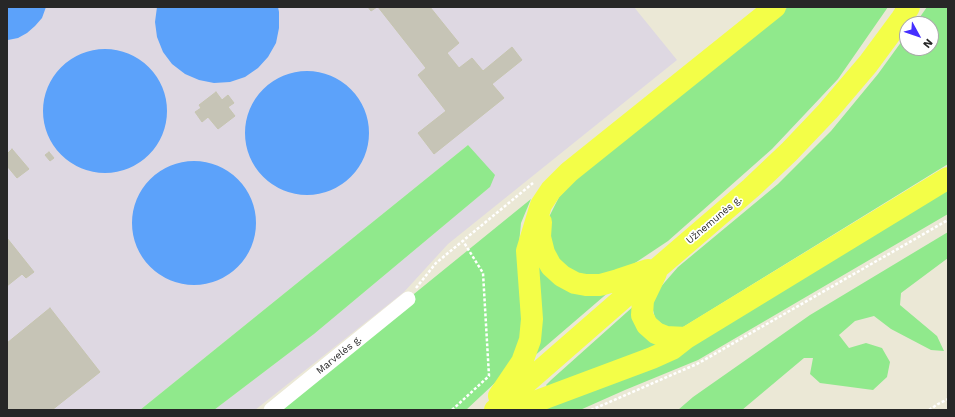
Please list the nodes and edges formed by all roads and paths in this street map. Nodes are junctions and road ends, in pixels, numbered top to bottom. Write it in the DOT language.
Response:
graph roads {
  1 [pos="775,7"];
  2 [pos="909,7"];
  3 [pos="948,178"];
  4 [pos="541,206"];
  5 [pos="948,220"];
  6 [pos="463,241"];
  7 [pos="659,267"];
  8 [pos="408,299"];
  9 [pos="686,338"];
  10 [pos="948,400"];
  11 [pos="270,410"];
  12 [pos="452,410"];
  13 [pos="489,410"];
  14 [pos="495,410"];
  15 [pos="513,410"];
  16 [pos="590,410"];
  17 [pos="929,410"];
  1 -- 4 [label="main road"];
  2 -- 7 [label="main road, Užnemunės g."];
  3 -- 9 [label="main road"];
  4 -- 7 [label="main road"];
  4 -- 13 [label="main road"];
  5 -- 16 [label="path"];
  6 -- 12 [label="path"];
  7 -- 9 [label="main road"];
  7 -- 14 [label="main road, Užnemunės g."];
  8 -- 11 [label="street, Marvelės g."];
  9 -- 15 [label="main road"];
  10 -- 17 [label="path"];
}
